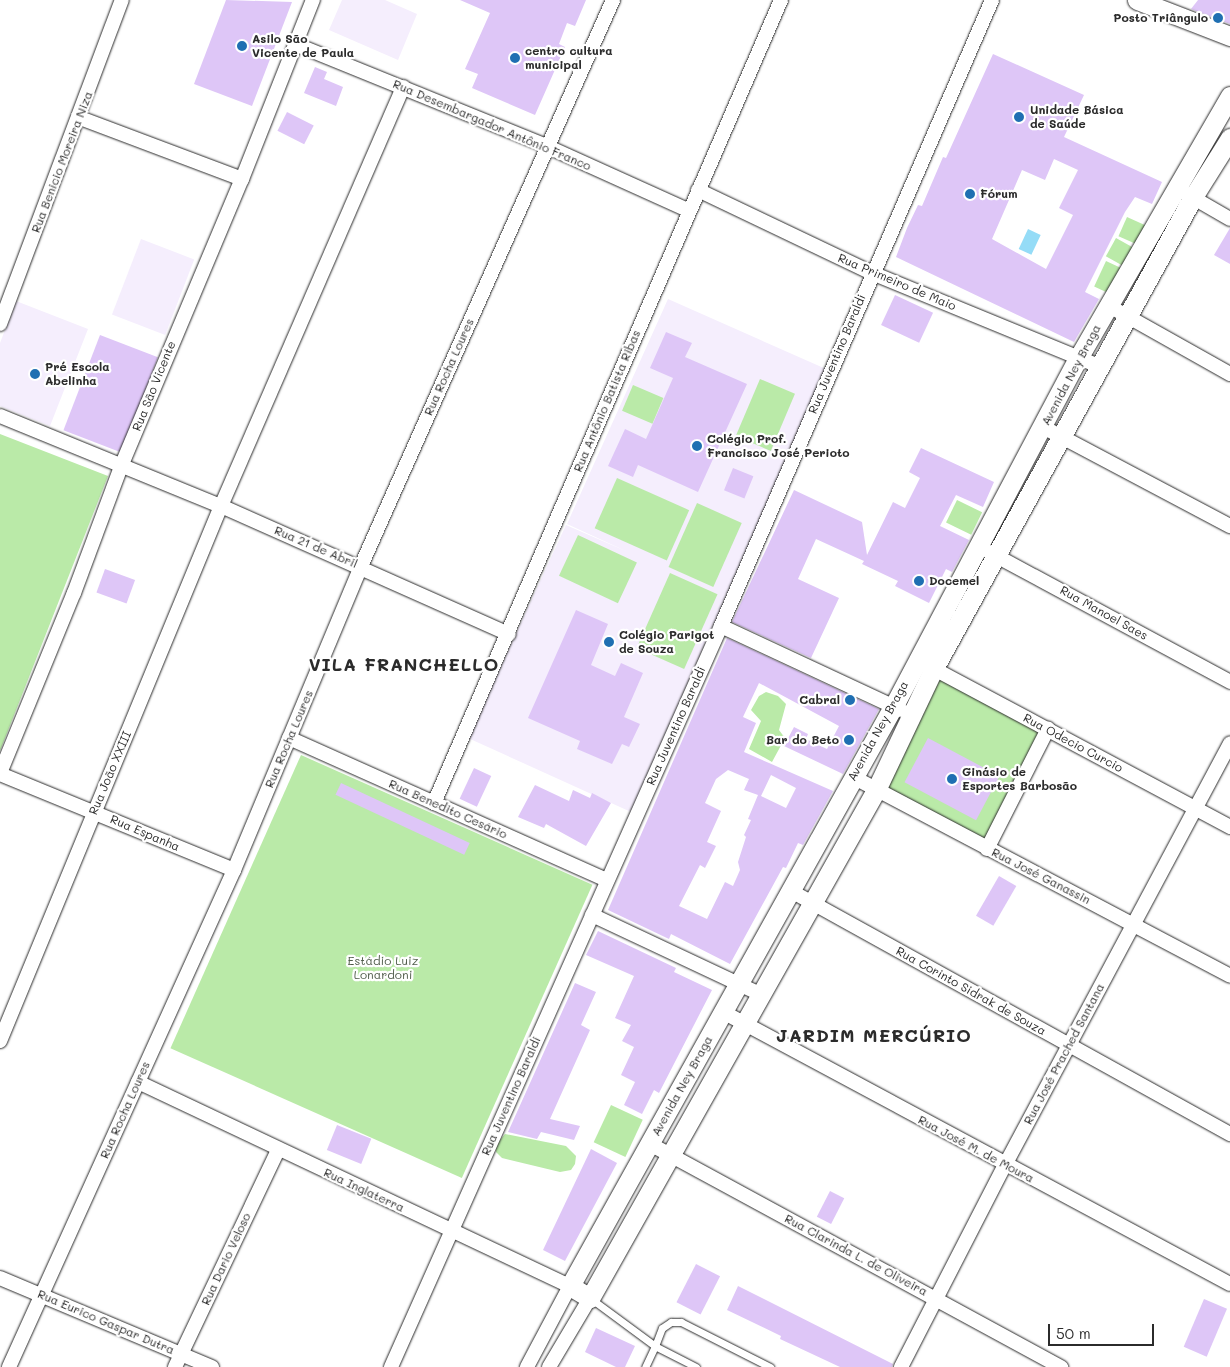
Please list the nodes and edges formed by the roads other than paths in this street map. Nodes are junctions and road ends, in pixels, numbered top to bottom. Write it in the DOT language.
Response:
graph roads {
  1 [pos="122,0"];
  2 [pos="312,0"];
  3 [pos="613,0"];
  4 [pos="781,0"];
  5 [pos="992,0"];
  6 [pos="1137,0"];
  7 [pos="1230,36"];
  8 [pos="295,44"];
  9 [pos="403,87"];
  10 [pos="1230,96"];
  11 [pos="80,118"];
  12 [pos="1230,138"];
  13 [pos="546,146"];
  14 [pos="242,179"];
  15 [pos="1175,188"];
  16 [pos="698,190"];
  17 [pos="1193,197"];
  18 [pos="688,210"];
  19 [pos="1230,218"];
  20 [pos="872,274"];
  21 [pos="1109,306"];
  22 [pos="1129,316"];
  23 [pos="0,324"];
  24 [pos="1079,356"];
  25 [pos="1099,366"];
  26 [pos="1230,374"];
  27 [pos="0,416"];
  28 [pos="1044,427"];
  29 [pos="1060,438"];
  30 [pos="122,464"];
  31 [pos="221,506"];
  32 [pos="1230,526"];
  33 [pos="977,547"];
  34 [pos="998,555"];
  35 [pos="361,566"];
  36 [pos="721,626"];
  37 [pos="509,634"];
  38 [pos="916,659"];
  39 [pos="934,668"];
  40 [pos="1230,682"];
  41 [pos="894,705"];
  42 [pos="911,716"];
  43 [pos="1048,729"];
  44 [pos="289,738"];
  45 [pos="1230,743"];
  46 [pos="0,774"];
  47 [pos="852,776"];
  48 [pos="876,790"];
  49 [pos="434,803"];
  50 [pos="1195,808"];
  51 [pos="93,812"];
  52 [pos="1230,827"];
  53 [pos="987,849"];
  54 [pos="234,870"];
  55 [pos="607,880"];
  56 [pos="791,891"];
  57 [pos="813,904"];
  58 [pos="592,915"];
  59 [pos="1134,923"];
  60 [pos="1230,976"];
  61 [pos="738,984"];
  62 [pos="762,995"];
  63 [pos="723,1012"];
  64 [pos="745,1024"];
  65 [pos="0,1041"];
  66 [pos="1069,1045"];
  67 [pos="138,1082"];
  68 [pos="1230,1134"];
  69 [pos="650,1144"];
  70 [pos="278,1150"];
  71 [pos="670,1155"];
  72 [pos="1005,1165"];
  73 [pos="451,1231"];
  74 [pos="0,1278"];
  75 [pos="1230,1284"];
  76 [pos="570,1286"];
  77 [pos="41,1295"];
  78 [pos="590,1298"];
  79 [pos="935,1298"];
  80 [pos="655,1346"];
  81 [pos="182,1354"];
  82 [pos="10,1367"];
  83 [pos="175,1367"];
  84 [pos="212,1367"];
  85 [pos="390,1367"];
  86 [pos="527,1367"];
  87 [pos="549,1367"];
  88 [pos="645,1367"];
  89 [pos="696,1367"];
  90 [pos="770,1367"];
  91 [pos="901,1367"];
  92 [pos="1061,1367"];
  1 -- 11 [label="street, Rua Benicio Moreira Niza"];
  2 -- 8 [label="street, Rua São Vicente"];
  3 -- 13 [label="street, Rua Rocha Loures"];
  4 -- 16 [label="street, Rua Antônio Batista Ribas"];
  5 -- 20 [label="street, Rua Juventino Baraldi"];
  6 -- 7 [label="street"];
  8 -- 9 [label="street, Rua Desembargador Antônio Franco"];
  8 -- 14 [label="street, Rua São Vicente"];
  9 -- 13 [label="street, Rua Desembargador Antônio Franco"];
  9 -- 31 [label="street, Rua João XXIII"];
  10 -- 15 [label="street, Avenida Ney Braga"];
  11 -- 14 [label="street"];
  11 -- 23 [label="street, Rua Benicio Moreira Niza"];
  12 -- 17 [label="street, Avenida Ney Braga"];
  13 -- 18 [label="street, Rua Desembargador Antônio Franco"];
  13 -- 35 [label="street, Rua Rocha Loures"];
  14 -- 30 [label="street, Rua São Vicente"];
  15 -- 17 [label="street"];
  15 -- 21 [label="street, Avenida Ney Braga"];
  16 -- 18 [label="street, Rua Antônio Batista Ribas"];
  16 -- 20 [label="street, Rua Primeiro de Maio"];
  17 -- 19 [label="street"];
  17 -- 22 [label="street, Avenida Ney Braga"];
  18 -- 37 [label="street, Rua Antônio Batista Ribas"];
  20 -- 24 [label="street, Rua Primeiro de Maio"];
  20 -- 36 [label="street, Rua Juventino Baraldi"];
  21 -- 22 [label="street"];
  21 -- 24 [label="street, Avenida Ney Braga"];
  22 -- 25 [label="street, Avenida Ney Braga"];
  22 -- 26 [label="street"];
  24 -- 25 [label="street, Rua Primeiro de Maio"];
  24 -- 28 [label="street, Avenida Ney Braga"];
  25 -- 29 [label="street, Avenida Ney Braga"];
  27 -- 30 [label="street, Rua 21 de Abril"];
  28 -- 29 [label="street"];
  28 -- 33 [label="street, Avenida Ney Braga"];
  29 -- 32 [label="street"];
  29 -- 34 [label="street, Avenida Ney Braga"];
  30 -- 31 [label="street, Rua 21 de Abril"];
  30 -- 46 [label="street, Rua São Vicente"];
  31 -- 35 [label="street, Rua 21 de Abril"];
  31 -- 51 [label="street, Rua João XXIII"];
  33 -- 34 [label="street, Rua Manoel Saes"];
  33 -- 38 [label="street, Avenida Ney Braga"];
  34 -- 39 [label="street, Avenida Ney Braga"];
  34 -- 40 [label="street, Rua Manoel Saes"];
  35 -- 37 [label="street, Rua 21 de Abril"];
  35 -- 44 [label="street, Rua Rocha Loures"];
  36 -- 41 [label="street"];
  36 -- 55 [label="street, Rua Juventino Baraldi"];
  37 -- 49 [label="street, Rua Antônio Batista Ribas"];
  38 -- 39 [label="street, Rua Odecio Curcio"];
  38 -- 41 [label="street, Avenida Ney Braga"];
  39 -- 42 [label="street, Avenida Ney Braga"];
  39 -- 43 [label="street, Rua Odecio Curcio"];
  41 -- 42 [label="street"];
  41 -- 47 [label="street, Avenida Ney Braga"];
  42 -- 48 [label="street, Avenida Ney Braga"];
  43 -- 50 [label="street, Rua Odecio Curcio"];
  43 -- 53 [label="street"];
  44 -- 49 [label="street, Rua Benedito Cesário"];
  44 -- 54 [label="street, Rua Rocha Loures"];
  45 -- 50 [label="street, Rua José Prached Santana"];
  46 -- 51 [label="street, Rua Espanha"];
  47 -- 48 [label="street, Rua José Ganassin"];
  47 -- 56 [label="street, Avenida Ney Braga"];
  48 -- 53 [label="street, Rua José Ganassin"];
  48 -- 57 [label="street, Avenida Ney Braga"];
  49 -- 55 [label="street, Rua Benedito Cesário"];
  50 -- 52 [label="street, Rua Odecio Curcio"];
  50 -- 59 [label="street, Rua José Prached Santana"];
  51 -- 54 [label="street, Rua Espanha"];
  51 -- 65 [label="street, Rua João XXIII"];
  53 -- 59 [label="street, Rua José Ganassin"];
  54 -- 67 [label="street, Rua Rocha Loures"];
  55 -- 58 [label="street, Rua Juventino Baraldi"];
  56 -- 57 [label="street, Rua Corinto Sidrak de Souza"];
  56 -- 61 [label="street, Avenida Ney Braga"];
  57 -- 62 [label="street, Avenida Ney Braga"];
  57 -- 66 [label="street, Rua Corinto Sidrak de Souza"];
  58 -- 61 [label="street"];
  58 -- 73 [label="street, Rua Juventino Baraldi"];
  59 -- 60 [label="street, Rua José Ganassin"];
  59 -- 66 [label="street, Rua José Prached Santana"];
  61 -- 62 [label="street"];
  61 -- 63 [label="street, Avenida Ney Braga"];
  62 -- 64 [label="street, Avenida Ney Braga"];
  63 -- 64 [label="street, Rua José M. de Moura"];
  63 -- 69 [label="street, Avenida Ney Braga"];
  64 -- 71 [label="street, Avenida Ney Braga"];
  64 -- 72 [label="street, Rua José M. de Moura"];
  66 -- 68 [label="street, Rua Corinto Sidrak de Souza"];
  66 -- 72 [label="street, Rua José Prached Santana"];
  67 -- 70 [label="street, Rua Inglaterra"];
  67 -- 77 [label="street, Rua Rocha Loures"];
  69 -- 71 [label="street, Rua Clarinda L. de Oliveira"];
  69 -- 76 [label="street, Avenida Ney Braga"];
  70 -- 73 [label="street, Rua Inglaterra"];
  70 -- 81 [label="street, Rua Dario Veloso"];
  71 -- 78 [label="street, Avenida Ney Braga"];
  71 -- 79 [label="street, Rua Clarinda L. de Oliveira"];
  72 -- 75 [label="street, Rua José M. de Moura"];
  72 -- 79 [label="street, Rua José Prached Santana"];
  73 -- 76 [label="street, Rua Inglaterra"];
  73 -- 85 [label="street, Rua Juventino Baraldi"];
  74 -- 77 [label="street, Rua Eurico Gaspar Dutra"];
  76 -- 78 [label="street, Rua Inglaterra"];
  76 -- 86 [label="street, Avenida Ney Braga"];
  77 -- 81 [label="street, Rua Eurico Gaspar Dutra"];
  77 -- 82 [label="street, Rua Rocha Loures"];
  78 -- 80 [label="lane"];
  78 -- 87 [label="street, Avenida Ney Braga"];
  79 -- 91 [label="street, Rua José Prached Santana"];
  79 -- 92 [label="street, Rua Clarinda L. de Oliveira"];
  80 -- 88 [label="lane"];
  80 -- 89 [label="lane"];
  80 -- 90 [label="lane"];
  81 -- 83 [label="street, Rua Dario Veloso"];
  81 -- 84 [label="street, Rua Eurico Gaspar Dutra"];
}
